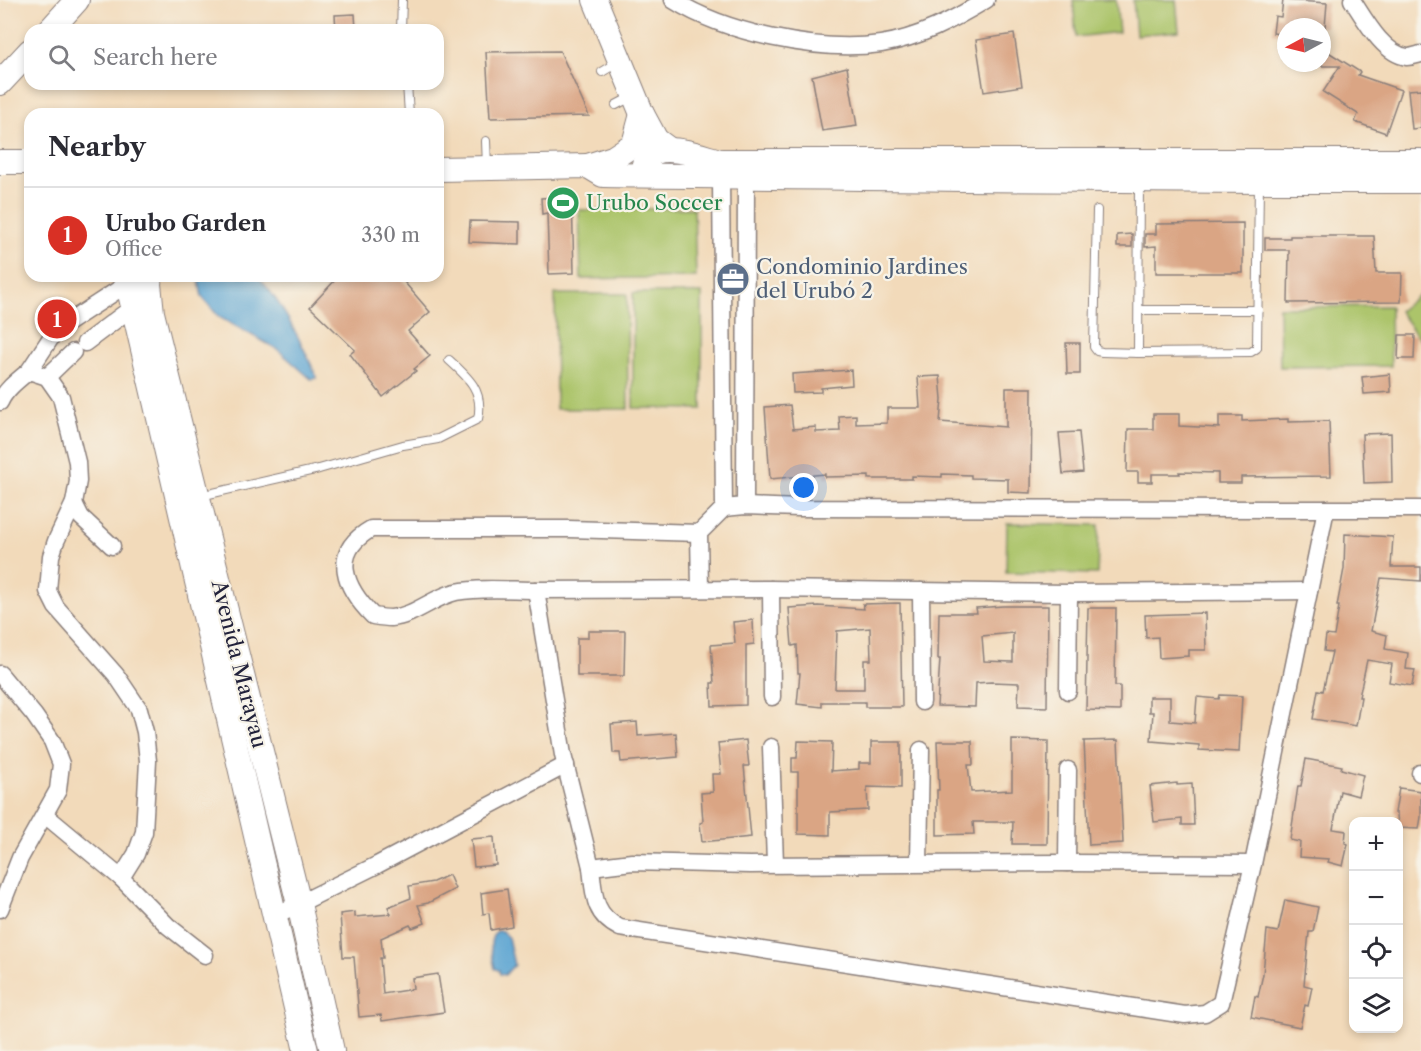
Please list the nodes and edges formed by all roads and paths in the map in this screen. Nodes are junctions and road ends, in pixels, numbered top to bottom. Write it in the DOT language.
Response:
graph roads {
  1 [pos="77,0"];
  2 [pos="402,0"];
  3 [pos="595,0"];
  4 [pos="673,0"];
  5 [pos="986,0"];
  6 [pos="1352,0"];
  7 [pos="55,24"];
  8 [pos="401,24"];
  9 [pos="1421,54"];
  10 [pos="24,58"];
  11 [pos="0,84"];
  12 [pos="408,90"];
  13 [pos="631,105"];
  14 [pos="409,108"];
  15 [pos="486,141"];
  16 [pos="667,148"];
  17 [pos="1421,161"];
  18 [pos="588,166"];
  19 [pos="487,168"];
  20 [pos="444,170"];
  21 [pos="642,175"];
  22 [pos="721,178"];
  23 [pos="746,178"];
  24 [pos="1139,180"];
  25 [pos="1421,181"];
  26 [pos="1259,182"];
  27 [pos="1097,210"];
  28 [pos="149,282"];
  29 [pos="128,289"];
  30 [pos="1139,310"];
  31 [pos="1258,310"];
  32 [pos="1138,353"];
  33 [pos="449,360"];
  34 [pos="29,372"];
  35 [pos="47,377"];
  36 [pos="0,402"];
  37 [pos="197,497"];
  38 [pos="74,503"];
  39 [pos="745,506"];
  40 [pos="724,508"];
  41 [pos="1326,509"];
  42 [pos="1421,509"];
  43 [pos="699,533"];
  44 [pos="112,546"];
  45 [pos="700,589"];
  46 [pos="771,589"];
  47 [pos="536,590"];
  48 [pos="921,591"];
  49 [pos="1309,591"];
  50 [pos="1069,593"];
  51 [pos="0,674"];
  52 [pos="1068,691"];
  53 [pos="772,697"];
  54 [pos="922,702"];
  55 [pos="771,747"];
  56 [pos="921,750"];
  57 [pos="566,765"];
  58 [pos="1068,770"];
  59 [pos="45,815"];
  60 [pos="775,863"];
  61 [pos="919,863"];
  62 [pos="1067,863"];
  63 [pos="1253,864"];
  64 [pos="591,867"];
  65 [pos="121,878"];
  66 [pos="299,904"];
  67 [pos="0,909"];
  68 [pos="274,916"];
  69 [pos="205,955"];
  70 [pos="306,1051"];
  71 [pos="332,1051"];
  1 -- 7 [label="main road"];
  2 -- 8 [label="lane"];
  3 -- 13 [label="main road"];
  4 -- 5 [label="street"];
  6 -- 9 [label="street"];
  10 -- 11 [label="main road"];
  12 -- 14 [label="lane"];
  13 -- 16 [label="main road"];
  13 -- 18 [label="main road"];
  15 -- 19 [label="lane"];
  16 -- 17 [label="main road"];
  16 -- 21 [label="main road"];
  18 -- 19 [label="main road"];
  18 -- 21 [label="main road"];
  19 -- 20 [label="main road"];
  21 -- 22 [label="main road"];
  22 -- 23 [label="main road"];
  22 -- 40 [label="street"];
  23 -- 24 [label="main road"];
  23 -- 39 [label="street"];
  24 -- 26 [label="main road"];
  24 -- 30 [label="lane"];
  25 -- 26 [label="main road"];
  26 -- 31 [label="lane"];
  27 -- 32 [label="lane"];
  28 -- 37 [label="main road, Avenida Marayau"];
  29 -- 34 [label="street"];
  29 -- 35 [label="street"];
  29 -- 68 [label="main road, Avenida Marayau"];
  30 -- 31 [label="lane"];
  30 -- 32 [label="lane"];
  31 -- 32 [label="lane"];
  33 -- 37 [label="lane"];
  34 -- 35 [label="street"];
  34 -- 36 [label="street"];
  35 -- 38 [label="street"];
  37 -- 66 [label="main road, Avenida Marayau"];
  38 -- 44 [label="street"];
  38 -- 65 [label="street"];
  39 -- 40 [label="street"];
  39 -- 41 [label="street"];
  40 -- 43 [label="street"];
  41 -- 42 [label="street"];
  41 -- 49 [label="street"];
  43 -- 45 [label="street"];
  43 -- 47 [label="street"];
  45 -- 46 [label="street"];
  45 -- 47 [label="street"];
  46 -- 48 [label="street"];
  46 -- 53 [label="street"];
  47 -- 57 [label="street"];
  48 -- 50 [label="street"];
  48 -- 54 [label="street"];
  49 -- 50 [label="street"];
  49 -- 63 [label="street"];
  50 -- 52 [label="street"];
  51 -- 59 [label="street"];
  55 -- 60 [label="street"];
  56 -- 61 [label="street"];
  57 -- 64 [label="street"];
  57 -- 66 [label="street"];
  58 -- 62 [label="street"];
  59 -- 65 [label="street"];
  59 -- 67 [label="street"];
  60 -- 61 [label="street"];
  60 -- 64 [label="street"];
  61 -- 62 [label="street"];
  62 -- 63 [label="street"];
  63 -- 64 [label="street"];
  65 -- 69 [label="street"];
  66 -- 68 [label="street"];
  66 -- 71 [label="main road, Avenida Marayau"];
  68 -- 70 [label="main road, Avenida Marayau"];
}
